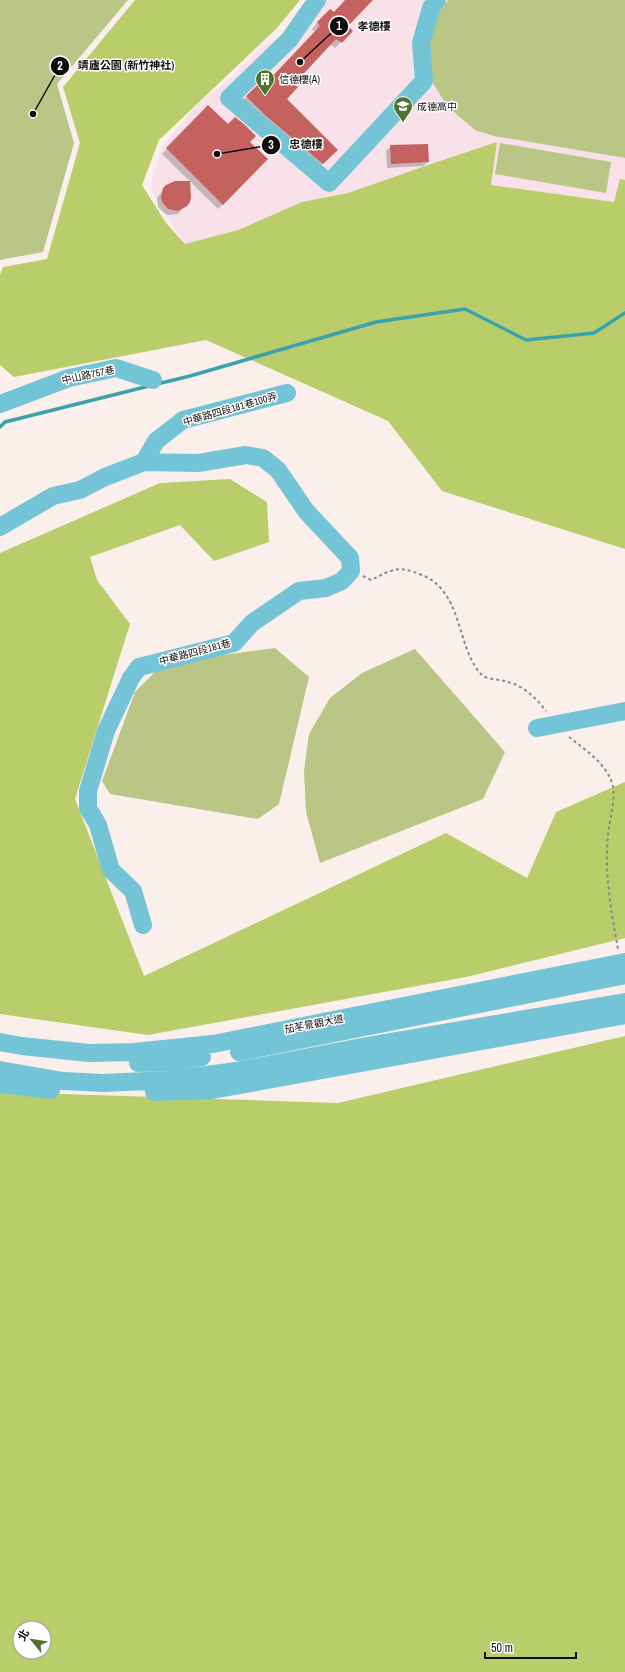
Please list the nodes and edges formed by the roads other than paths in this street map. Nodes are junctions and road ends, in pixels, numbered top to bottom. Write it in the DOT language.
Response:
graph roads {
  1 [pos="317,0"];
  2 [pos="437,0"];
  3 [pos="153,380"];
  4 [pos="287,393"];
  5 [pos="0,404"];
  6 [pos="144,462"];
  7 [pos="0,528"];
  8 [pos="625,711"];
  9 [pos="537,728"];
  10 [pos="144,925"];
  11 [pos="624,973"];
  12 [pos="625,1002"];
  13 [pos="625,1015"];
  14 [pos="0,1042"];
  15 [pos="0,1053"];
  16 [pos="0,1070"];
  17 [pos="0,1084"];
  1 -- 2 [label="street"];
  3 -- 5 [label="street, 中山路757巷"];
  4 -- 6 [label="street, 中華路四段181巷100弄"];
  6 -- 7 [label="street, 中華路四段181巷"];
  6 -- 10 [label="street, 中華路四段181巷"];
  8 -- 9 [label="street"];
  11 -- 14 [label="street, 茄苳景觀大道"];
  11 -- 15 [label="street, 茄苳景觀大道"];
  12 -- 16 [label="street"];
  13 -- 17 [label="street"];
}
